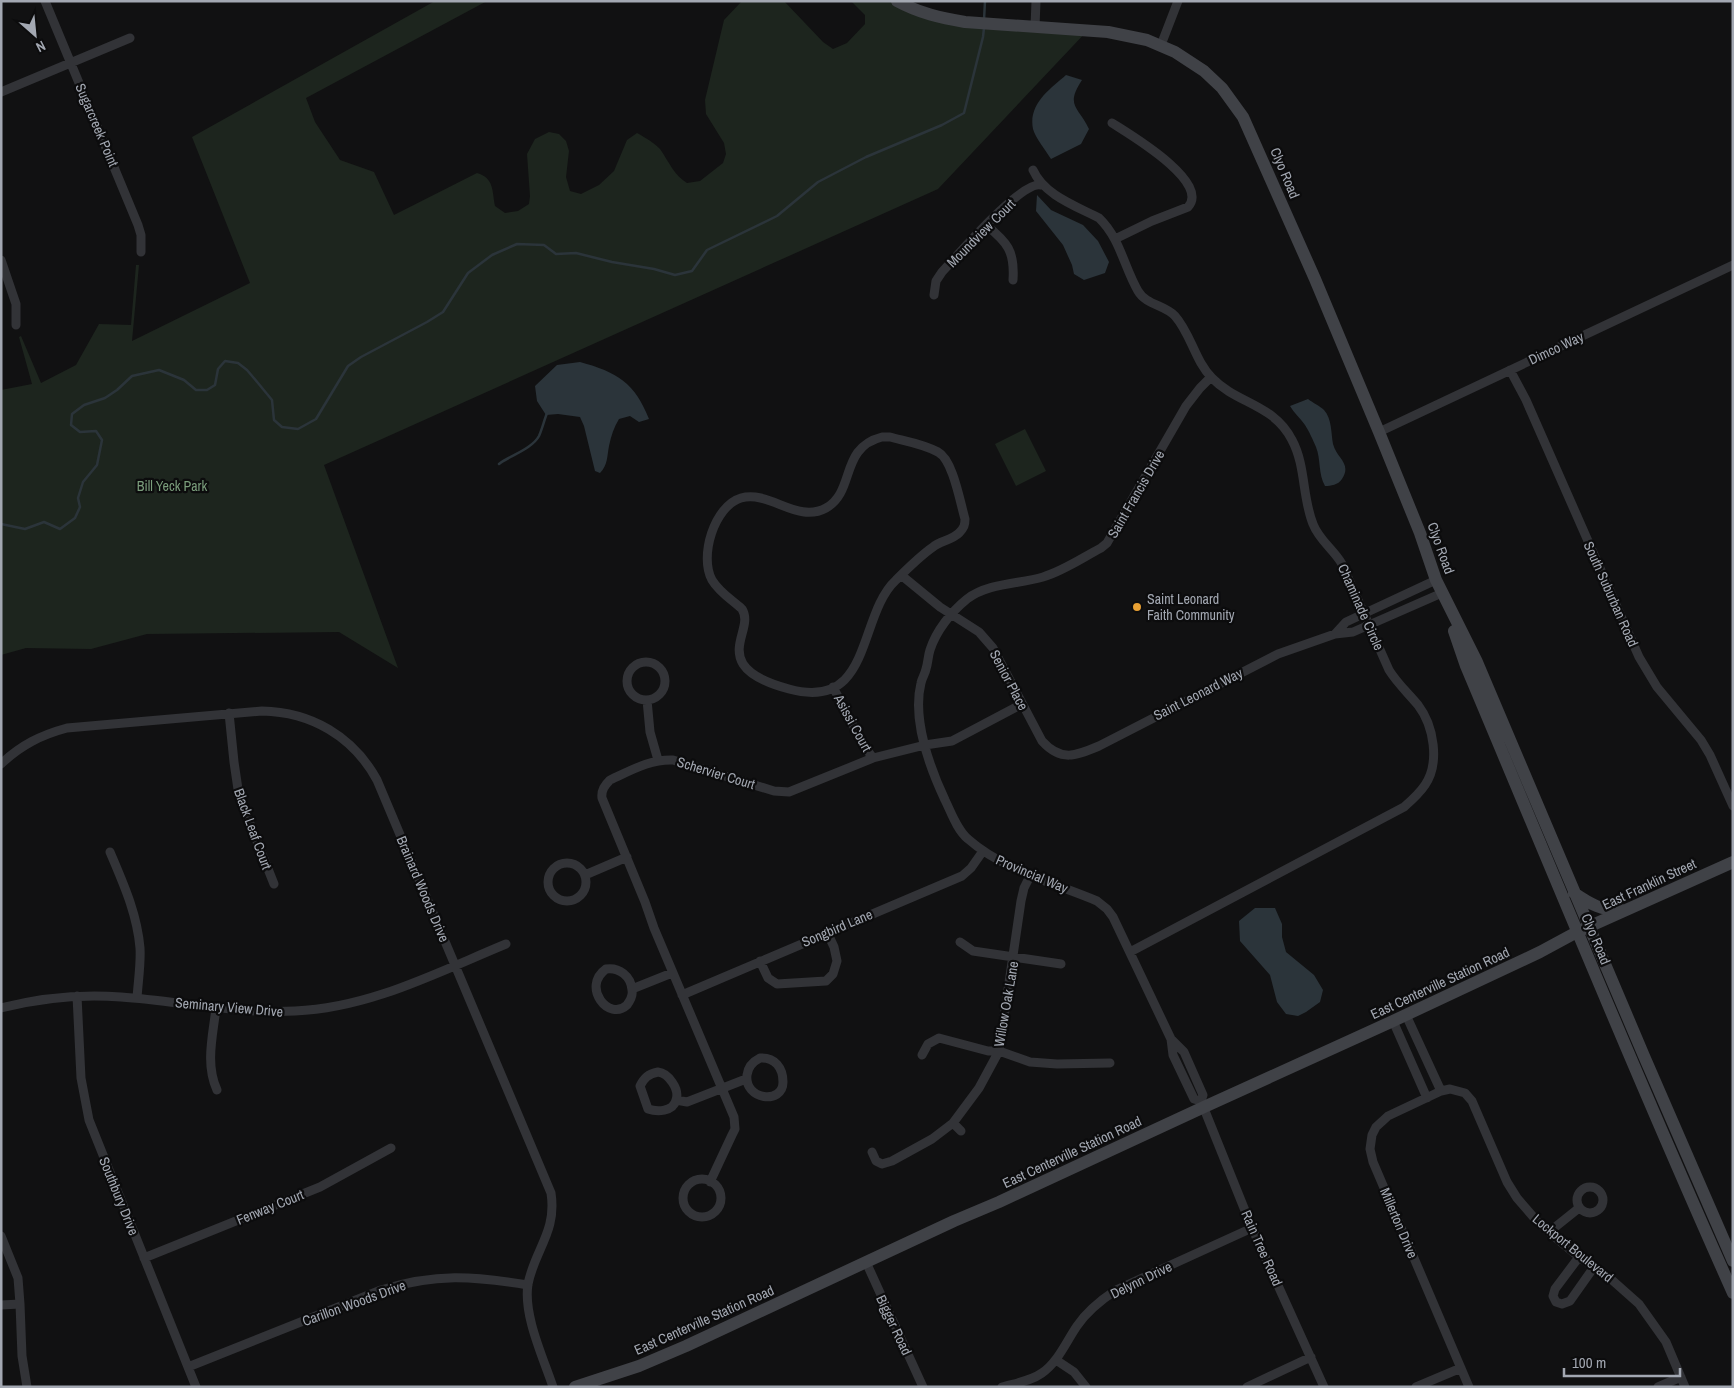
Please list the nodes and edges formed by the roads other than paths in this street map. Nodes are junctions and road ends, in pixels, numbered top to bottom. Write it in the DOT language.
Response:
graph roads {
  1 [pos="45,1"];
  2 [pos="897,1"];
  3 [pos="1036,1"];
  4 [pos="1178,1"];
  5 [pos="1035,26"];
  6 [pos="130,38"];
  7 [pos="1161,45"];
  8 [pos="71,63"];
  9 [pos="1,92"];
  10 [pos="1112,123"];
  11 [pos="1033,170"];
  12 [pos="1041,185"];
  13 [pos="986,225"];
  14 [pos="1115,239"];
  15 [pos="141,252"];
  16 [pos="1,260"];
  17 [pos="1733,265"];
  18 [pos="1013,280"];
  19 [pos="934,295"];
  20 [pos="16,325"];
  21 [pos="1510,370"];
  22 [pos="1211,377"];
  23 [pos="1379,432"];
  24 [pos="901,575"];
  25 [pos="1436,580"];
  26 [pos="1442,593"];
  27 [pos="953,613"];
  28 [pos="1365,614"];
  29 [pos="1370,625"];
  30 [pos="1335,634"];
  31 [pos="833,687"];
  32 [pos="647,700"];
  33 [pos="1022,704"];
  34 [pos="230,713"];
  35 [pos="925,745"];
  36 [pos="1062,755"];
  37 [pos="873,758"];
  38 [pos="658,760"];
  39 [pos="1,764"];
  40 [pos="1733,806"];
  41 [pos="983,851"];
  42 [pos="110,852"];
  43 [pos="627,856"];
  44 [pos="1733,862"];
  45 [pos="1031,874"];
  46 [pos="585,875"];
  47 [pos="274,884"];
  48 [pos="1574,893"];
  49 [pos="1627,910"];
  50 [pos="1583,930"];
  51 [pos="827,932"];
  52 [pos="960,942"];
  53 [pos="506,944"];
  54 [pos="1130,952"];
  55 [pos="1014,956"];
  56 [pos="760,960"];
  57 [pos="1061,964"];
  58 [pos="455,965"];
  59 [pos="672,972"];
  60 [pos="632,989"];
  61 [pos="682,995"];
  62 [pos="77,996"];
  63 [pos="137,998"];
  64 [pos="2,1004"];
  65 [pos="216,1008"];
  66 [pos="1406,1015"];
  67 [pos="1393,1021"];
  68 [pos="999,1051"];
  69 [pos="922,1055"];
  70 [pos="1110,1063"];
  71 [pos="746,1079"];
  72 [pos="721,1088"];
  73 [pos="217,1090"];
  74 [pos="1441,1091"];
  75 [pos="1427,1098"];
  76 [pos="676,1100"];
  77 [pos="1202,1104"];
  78 [pos="953,1123"];
  79 [pos="961,1130"];
  80 [pos="391,1148"];
  81 [pos="872,1152"];
  82 [pos="710,1182"];
  83 [pos="1579,1208"];
  84 [pos="1252,1228"];
  85 [pos="1549,1232"];
  86 [pos="1,1236"];
  87 [pos="1579,1257"];
  88 [pos="144,1258"];
  89 [pos="1733,1261"];
  90 [pos="866,1262"];
  91 [pos="1594,1267"];
  92 [pos="528,1285"];
  93 [pos="1733,1292"];
  94 [pos="20,1304"];
  95 [pos="1,1305"];
  96 [pos="1311,1357"];
  97 [pos="1056,1360"];
  98 [pos="188,1368"];
  99 [pos="1460,1368"];
  100 [pos="1681,1377"];
  101 [pos="27,1387"];
  102 [pos="196,1387"];
  103 [pos="553,1387"];
  104 [pos="575,1387"];
  105 [pos="923,1387"];
  106 [pos="1002,1387"];
  107 [pos="1086,1387"];
  108 [pos="1247,1387"];
  109 [pos="1324,1387"];
  110 [pos="1416,1387"];
  111 [pos="1469,1387"];
  112 [pos="1658,1387"];
  113 [pos="1685,1387"];
  1 -- 8 [label="street, Sugarcreek Point"];
  2 -- 5 [label="street, Clyo Road"];
  3 -- 5 [label="street"];
  4 -- 7 [label="street"];
  5 -- 7 [label="street, Clyo Road"];
  6 -- 8 [label="street"];
  7 -- 23 [label="street, Clyo Road"];
  8 -- 9 [label="street"];
  8 -- 15 [label="street, Sugarcreek Point"];
  10 -- 14 [label="street"];
  11 -- 12 [label="street, Chaminade Circle"];
  12 -- 13 [label="street, Moundview Court"];
  12 -- 14 [label="street, Chaminade Circle"];
  13 -- 18 [label="street"];
  13 -- 19 [label="street, Moundview Court"];
  14 -- 22 [label="street, Chaminade Circle"];
  16 -- 20 [label="street"];
  17 -- 21 [label="street, Dimco Way"];
  21 -- 23 [label="street, Dimco Way"];
  21 -- 40 [label="street, South Suburban Road"];
  22 -- 27 [label="street, Saint Francis Drive"];
  22 -- 28 [label="street, Chaminade Circle"];
  23 -- 25 [label="street, Clyo Road"];
  24 -- 27 [label="street, Senior Place"];
  24 -- 31 [label="street"];
  24 -- 31 [label="street"];
  25 -- 26 [label="street, Clyo Road"];
  25 -- 28 [label="street, Saint Leonard Way"];
  26 -- 29 [label="street, Saint Leonard Way"];
  26 -- 48 [label="street, Clyo Road"];
  26 -- 50 [label="street, Clyo Road"];
  27 -- 33 [label="street, Senior Place"];
  27 -- 35 [label="street, Provincial Way"];
  28 -- 29 [label="street, Chaminade Circle"];
  28 -- 30 [label="street, Saint Leonard Way"];
  29 -- 30 [label="street, Saint Leonard Way"];
  29 -- 54 [label="street, Chaminade Circle"];
  30 -- 36 [label="street, Saint Leonard Way"];
  31 -- 37 [label="street, Asissi Court"];
  32 -- 32 [label="street"];
  32 -- 38 [label="street"];
  33 -- 35 [label="street, Schervier Court"];
  33 -- 36 [label="street, Senior Place"];
  34 -- 39 [label="street, Brainard Woods Drive"];
  34 -- 47 [label="street, Black Leaf Court"];
  34 -- 58 [label="street, Brainard Woods Drive"];
  35 -- 37 [label="street, Schervier Court"];
  35 -- 41 [label="street, Provincial Way"];
  37 -- 38 [label="street, Schervier Court"];
  38 -- 43 [label="street, Schervier Court"];
  41 -- 45 [label="street, Provincial Way"];
  41 -- 51 [label="street, Songbird Lane"];
  42 -- 63 [label="street"];
  43 -- 46 [label="street"];
  43 -- 59 [label="street, Schervier Court"];
  44 -- 49 [label="street, East Franklin Street"];
  45 -- 54 [label="street, Provincial Way"];
  45 -- 55 [label="street, Willow Oak Lane"];
  46 -- 46 [label="street"];
  48 -- 49 [label="street"];
  48 -- 50 [label="street, Clyo Road"];
  49 -- 50 [label="street, East Franklin Street"];
  50 -- 66 [label="street, East Centerville Station Road"];
  50 -- 89 [label="street, Clyo Road"];
  50 -- 93 [label="street, Clyo Road"];
  51 -- 56 [label="street, Songbird Lane"];
  51 -- 56 [label="street"];
  52 -- 55 [label="street"];
  53 -- 58 [label="street, Seminary View Drive"];
  54 -- 77 [label="street, Provincial Way"];
  55 -- 57 [label="street"];
  55 -- 68 [label="street, Willow Oak Lane"];
  56 -- 61 [label="street, Songbird Lane"];
  58 -- 65 [label="street, Seminary View Drive"];
  58 -- 92 [label="street, Brainard Woods Drive"];
  59 -- 60 [label="street"];
  59 -- 61 [label="street, Schervier Court"];
  60 -- 60 [label="street"];
  61 -- 72 [label="street, Schervier Court"];
  62 -- 63 [label="street, Seminary View Drive"];
  62 -- 64 [label="street, Seminary View Drive"];
  62 -- 88 [label="street, Southbury Drive"];
  63 -- 65 [label="street, Seminary View Drive"];
  65 -- 73 [label="street"];
  66 -- 67 [label="street, East Centerville Station Road"];
  66 -- 74 [label="street"];
  67 -- 75 [label="street"];
  67 -- 77 [label="street, East Centerville Station Road"];
  68 -- 69 [label="street"];
  68 -- 70 [label="street"];
  68 -- 78 [label="street, Willow Oak Lane"];
  71 -- 71 [label="street"];
  71 -- 72 [label="street"];
  72 -- 76 [label="street"];
  72 -- 82 [label="street, Schervier Court"];
  74 -- 75 [label="street, Millerton Drive"];
  74 -- 85 [label="street, Lockport Boulevard"];
  75 -- 99 [label="street, Millerton Drive"];
  76 -- 76 [label="street"];
  77 -- 84 [label="street, Rain Tree Road"];
  77 -- 90 [label="street, East Centerville Station Road"];
  78 -- 79 [label="street"];
  78 -- 81 [label="street, Willow Oak Lane"];
  80 -- 88 [label="street, Fenway Court"];
  82 -- 82 [label="street"];
  83 -- 85 [label="street"];
  84 -- 96 [label="street, Rain Tree Road"];
  84 -- 97 [label="street, Delynn Drive"];
  85 -- 87 [label="street, Lockport Boulevard"];
  86 -- 94 [label="street"];
  87 -- 91 [label="street, Lockport Boulevard"];
  87 -- 91 [label="street"];
  88 -- 98 [label="street, Southbury Drive"];
  90 -- 104 [label="street, East Centerville Station Road"];
  90 -- 105 [label="street, Bigger Road"];
  91 -- 100 [label="street, Lockport Boulevard"];
  92 -- 98 [label="street, Carillon Woods Drive"];
  92 -- 103 [label="street, Brainard Woods Drive"];
  94 -- 95 [label="street"];
  94 -- 101 [label="street"];
  96 -- 108 [label="street"];
  96 -- 109 [label="street, Rain Tree Road"];
  97 -- 106 [label="street, Delynn Drive"];
  97 -- 107 [label="street"];
  98 -- 102 [label="street, Southbury Drive"];
  99 -- 110 [label="street"];
  99 -- 111 [label="street, Millerton Drive"];
  100 -- 112 [label="street"];
  100 -- 113 [label="street, Lockport Boulevard"];
}
